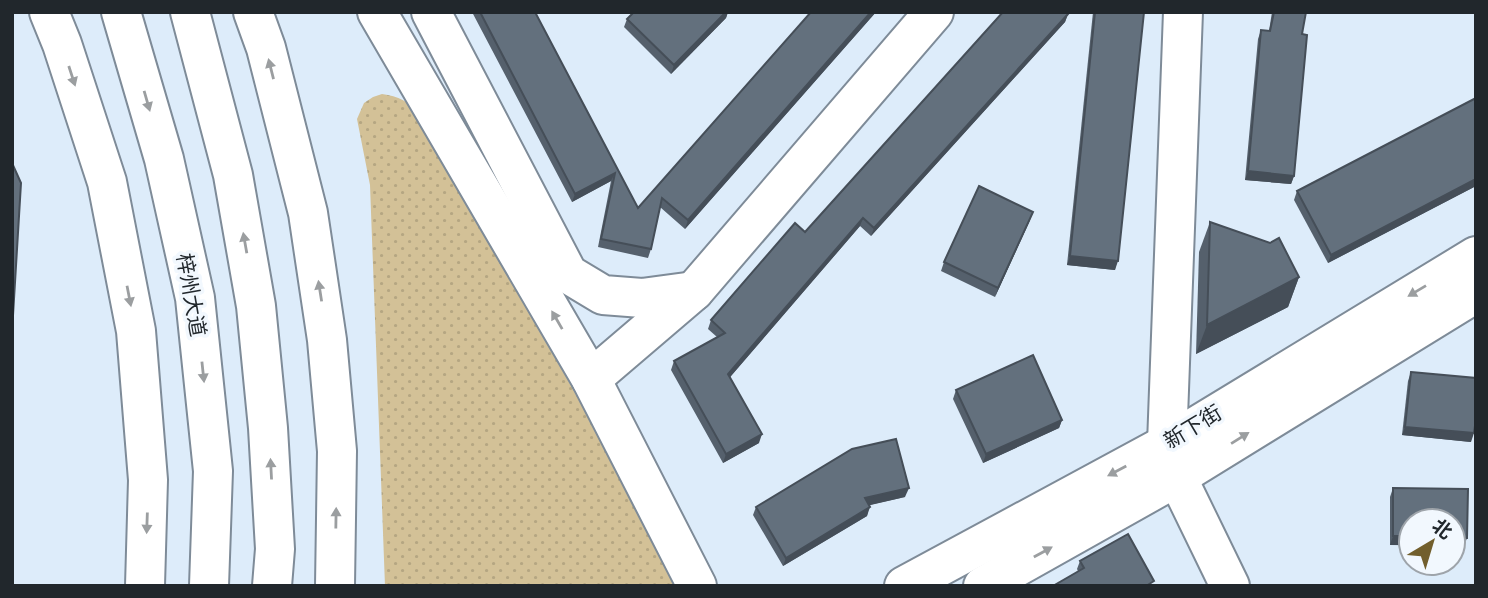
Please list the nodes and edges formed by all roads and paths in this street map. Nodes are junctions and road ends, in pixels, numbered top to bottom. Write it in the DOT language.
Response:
graph roads {
  1 [pos="49,12"];
  2 [pos="121,12"];
  3 [pos="190,12"];
  4 [pos="253,12"];
  5 [pos="377,12"];
  6 [pos="431,12"];
  7 [pos="934,12"];
  8 [pos="1183,12"];
  9 [pos="1476,256"];
  10 [pos="694,291"];
  11 [pos="1476,293"];
  12 [pos="591,379"];
  13 [pos="1172,460"];
  14 [pos="145,586"];
  15 [pos="209,586"];
  16 [pos="272,586"];
  17 [pos="335,586"];
  18 [pos="697,586"];
  19 [pos="904,586"];
  20 [pos="984,586"];
  21 [pos="1230,586"];
  1 -- 14 [label="main road, one-way"];
  2 -- 15 [label="main road, 梓州大道, one-way"];
  16 -- 3 [label="main road, one-way"];
  17 -- 4 [label="main road, one-way"];
  12 -- 5 [label="main road, one-way"];
  6 -- 10 [label="main road"];
  7 -- 10 [label="main road"];
  8 -- 13 [label="main road"];
  9 -- 13 [label="main road, 新下街, one-way"];
  10 -- 12 [label="main road"];
  13 -- 11 [label="main road, 新下街, one-way"];
  12 -- 18 [label="main road"];
  13 -- 19 [label="main road, 新下街, one-way"];
  20 -- 13 [label="main road, 新下街, one-way"];
  13 -- 21 [label="main road"];
}
